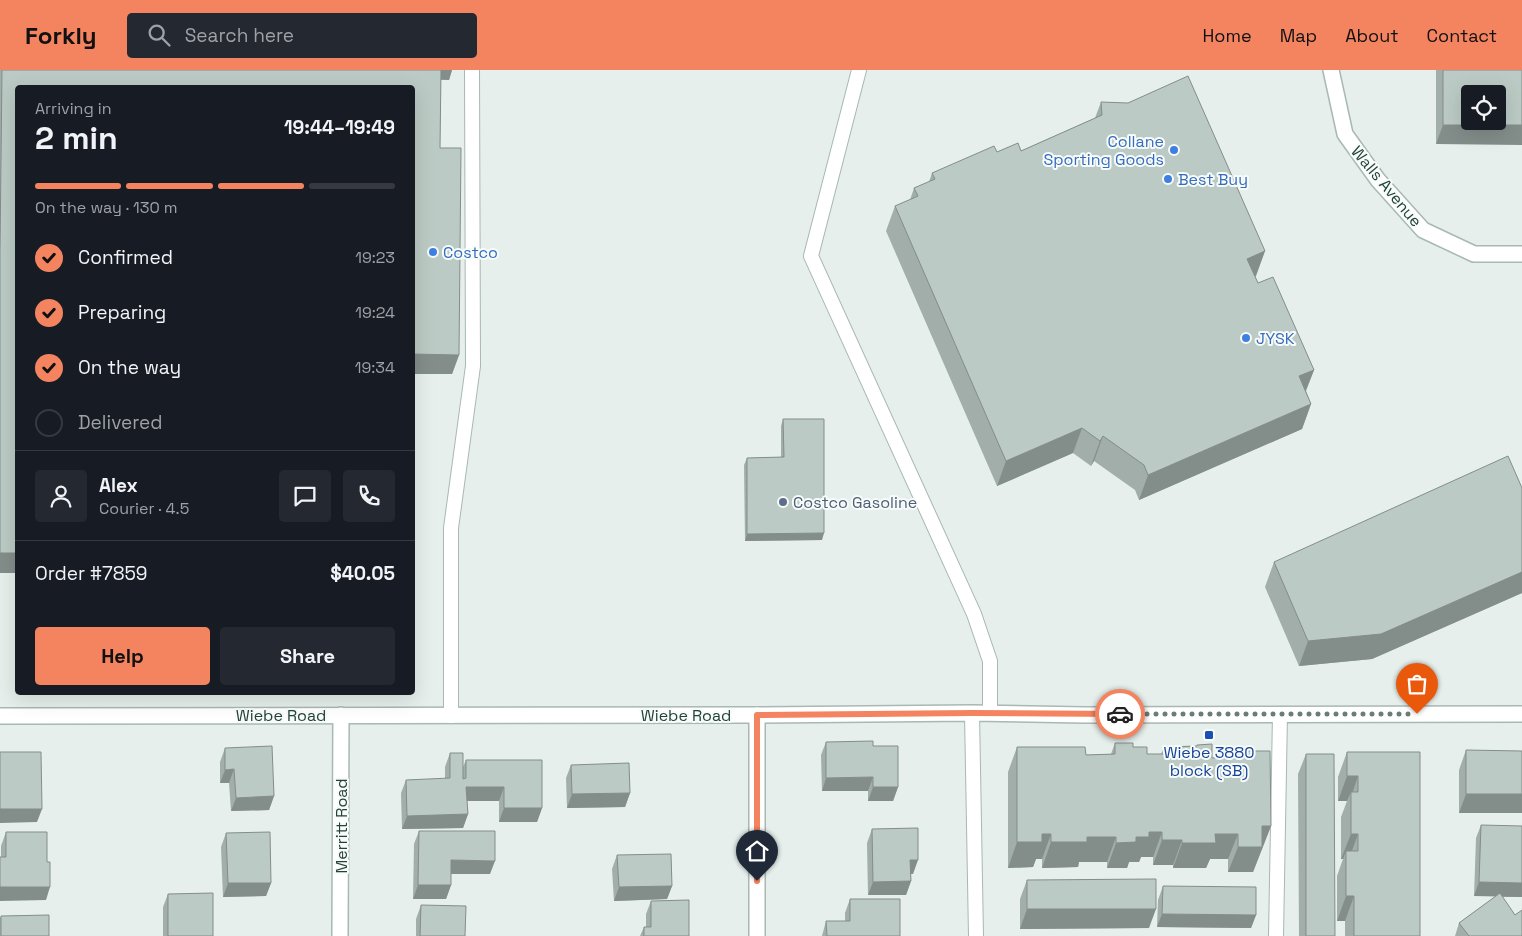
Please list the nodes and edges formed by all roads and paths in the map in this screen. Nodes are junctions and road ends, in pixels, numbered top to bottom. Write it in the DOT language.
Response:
graph roads {
  1 [pos="472,70"];
  2 [pos="859,70"];
  3 [pos="1331,70"];
  4 [pos="1522,254"];
  5 [pos="972,713"];
  6 [pos="990,713"];
  7 [pos="1280,714"];
  8 [pos="1522,714"];
  9 [pos="341,715"];
  10 [pos="757,715"];
  11 [pos="0,716"];
  12 [pos="451,716"];
  13 [pos="340,936"];
  14 [pos="757,936"];
  15 [pos="976,936"];
  16 [pos="1276,936"];
  1 -- 12 [label="lane"];
  2 -- 6 [label="lane"];
  3 -- 4 [label="street, Walls Avenue"];
  5 -- 6 [label="street, Wiebe Road"];
  5 -- 10 [label="street, Wiebe Road"];
  5 -- 15 [label="lane"];
  6 -- 7 [label="street, Wiebe Road"];
  7 -- 8 [label="street, Wiebe Road"];
  7 -- 16 [label="lane"];
  9 -- 11 [label="street, Wiebe Road"];
  9 -- 12 [label="street, Wiebe Road"];
  9 -- 13 [label="street, Merritt Road"];
  10 -- 12 [label="street, Wiebe Road"];
  10 -- 14 [label="street"];
}
